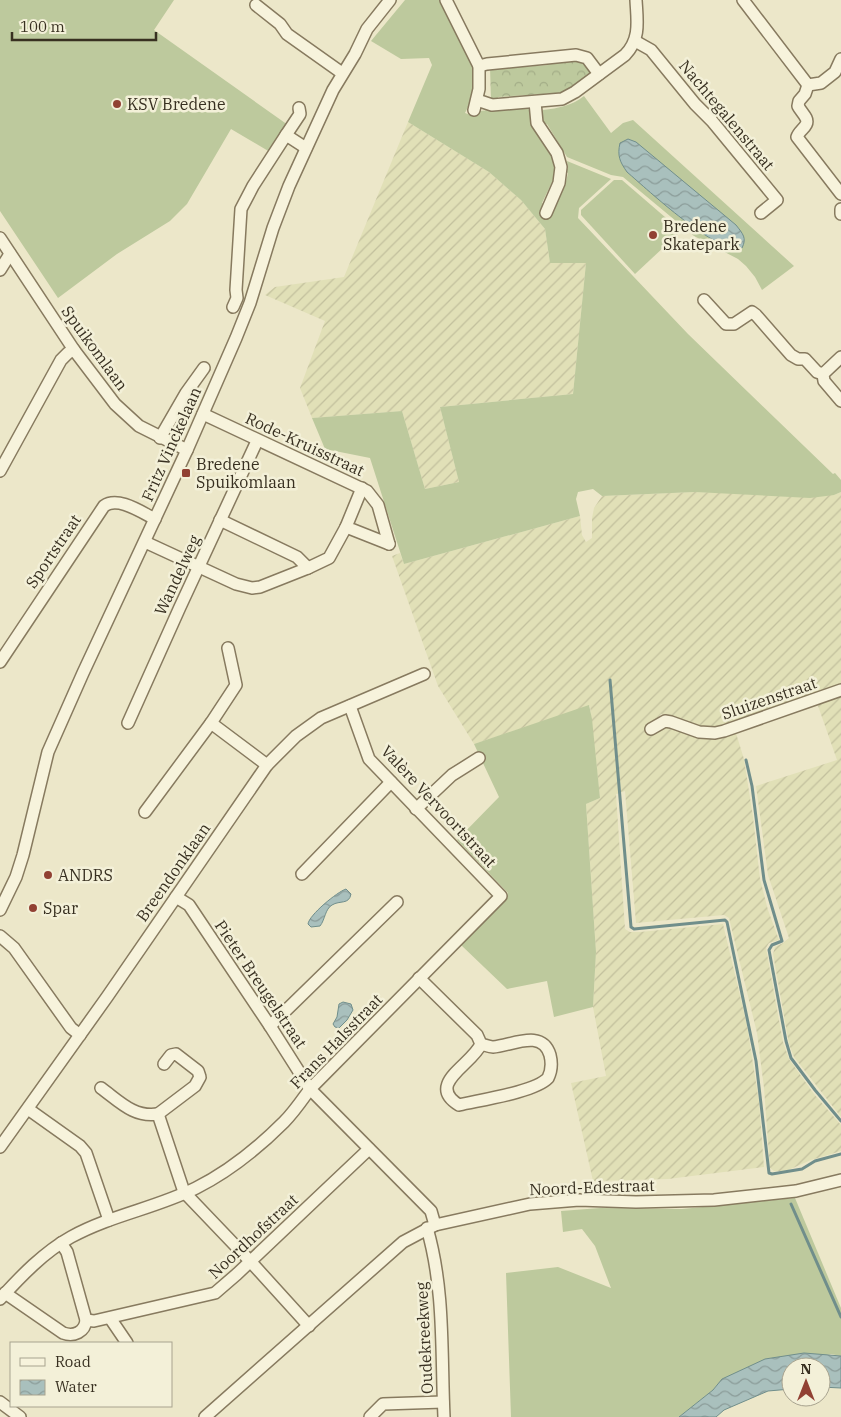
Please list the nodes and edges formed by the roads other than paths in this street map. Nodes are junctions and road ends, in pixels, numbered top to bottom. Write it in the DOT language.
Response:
graph roads {
  1 [pos="390,0"];
  2 [pos="446,0"];
  3 [pos="636,0"];
  4 [pos="743,0"];
  5 [pos="256,5"];
  6 [pos="635,41"];
  7 [pos="841,60"];
  8 [pos="478,66"];
  9 [pos="342,73"];
  10 [pos="599,74"];
  11 [pos="808,85"];
  12 [pos="535,102"];
  13 [pos="299,108"];
  14 [pos="286,135"];
  15 [pos="306,148"];
  16 [pos="841,194"];
  17 [pos="841,209"];
  18 [pos="546,213"];
  19 [pos="761,213"];
  20 [pos="841,214"];
  21 [pos="0,238"];
  22 [pos="10,254"];
  23 [pos="0,270"];
  24 [pos="704,300"];
  25 [pos="250,303"];
  26 [pos="74,350"];
  27 [pos="841,357"];
  28 [pos="204,368"];
  29 [pos="823,374"];
  30 [pos="841,401"];
  31 [pos="203,414"];
  32 [pos="160,438"];
  33 [pos="257,441"];
  34 [pos="187,450"];
  35 [pos="0,470"];
  36 [pos="362,488"];
  37 [pos="155,519"];
  38 [pos="220,520"];
  39 [pos="346,526"];
  40 [pos="144,542"];
  41 [pos="198,567"];
  42 [pos="308,568"];
  43 [pos="228,648"];
  44 [pos="0,662"];
  45 [pos="424,674"];
  46 [pos="841,690"];
  47 [pos="350,706"];
  48 [pos="128,723"];
  49 [pos="211,723"];
  50 [pos="651,729"];
  51 [pos="479,758"];
  52 [pos="267,765"];
  53 [pos="391,782"];
  54 [pos="416,809"];
  55 [pos="145,812"];
  56 [pos="302,874"];
  57 [pos="500,896"];
  58 [pos="176,897"];
  59 [pos="398,902"];
  60 [pos="0,910"];
  61 [pos="0,936"];
  62 [pos="419,978"];
  63 [pos="270,1026"];
  64 [pos="80,1034"];
  65 [pos="481,1044"];
  66 [pos="164,1064"];
  67 [pos="101,1088"];
  68 [pos="310,1089"];
  69 [pos="28,1109"];
  70 [pos="158,1114"];
  71 [pos="0,1147"];
  72 [pos="368,1149"];
  73 [pos="841,1180"];
  74 [pos="184,1192"];
  75 [pos="109,1220"];
  76 [pos="431,1227"];
  77 [pos="61,1243"];
  78 [pos="250,1261"];
  79 [pos="2,1296"];
  80 [pos="110,1318"];
  81 [pos="86,1320"];
  82 [pos="309,1326"];
  83 [pos="126,1342"];
  84 [pos="0,1402"];
  85 [pos="443,1402"];
  86 [pos="20,1417"];
  87 [pos="205,1417"];
  88 [pos="370,1417"];
  89 [pos="444,1417"];
  1 -- 9 [label="street, Fritz Vinckelaan"];
  2 -- 8 [label="street"];
  3 -- 6 [label="street"];
  4 -- 11 [label="street"];
  5 -- 9 [label="street"];
  6 -- 10 [label="street"];
  6 -- 19 [label="street, Nachtegalenstraat"];
  7 -- 11 [label="street"];
  8 -- 10 [label="street"];
  8 -- 12 [label="street"];
  9 -- 15 [label="street, Fritz Vinckelaan"];
  10 -- 12 [label="street"];
  11 -- 16 [label="street"];
  12 -- 18 [label="street"];
  13 -- 14 [label="street"];
  14 -- 15 [label="street"];
  14 -- 25 [label="street"];
  15 -- 25 [label="street, Fritz Vinckelaan"];
  17 -- 20 [label="street"];
  21 -- 22 [label="street, Spuikomlaan"];
  22 -- 23 [label="street"];
  22 -- 26 [label="street, Spuikomlaan"];
  24 -- 29 [label="street"];
  25 -- 31 [label="street, Fritz Vinckelaan"];
  26 -- 32 [label="street, Spuikomlaan"];
  26 -- 35 [label="street"];
  27 -- 29 [label="street"];
  28 -- 32 [label="street"];
  29 -- 30 [label="street"];
  31 -- 33 [label="street, Rode-Kruisstraat"];
  31 -- 34 [label="street, Fritz Vinckelaan"];
  32 -- 34 [label="street, Spuikomlaan"];
  33 -- 36 [label="street, Rode-Kruisstraat"];
  33 -- 38 [label="street, Wandelweg"];
  34 -- 37 [label="street, Fritz Vinckelaan"];
  36 -- 39 [label="street"];
  36 -- 39 [label="street, Rode-Kruisstraat"];
  37 -- 40 [label="street, Fritz Vinckelaan"];
  37 -- 44 [label="street, Sportstraat"];
  38 -- 41 [label="street, Wandelweg"];
  38 -- 42 [label="street"];
  39 -- 42 [label="street"];
  40 -- 41 [label="street"];
  40 -- 60 [label="street, Fritz Vinckelaan"];
  41 -- 42 [label="street"];
  41 -- 48 [label="street, Wandelweg"];
  43 -- 49 [label="street"];
  45 -- 47 [label="street, Breendonklaan"];
  46 -- 50 [label="street, Sluizenstraat"];
  47 -- 52 [label="street, Breendonklaan"];
  47 -- 53 [label="street, Valère Vervoortstraat"];
  49 -- 52 [label="street"];
  49 -- 55 [label="street"];
  51 -- 54 [label="street"];
  52 -- 58 [label="street, Breendonklaan"];
  53 -- 54 [label="street, Valère Vervoortstraat"];
  53 -- 56 [label="street"];
  54 -- 57 [label="street, Valère Vervoortstraat"];
  57 -- 62 [label="street, Frans Halsstraat"];
  58 -- 63 [label="street, Pieter Breugelstraat"];
  58 -- 64 [label="street, Breendonklaan"];
  59 -- 63 [label="street"];
  61 -- 64 [label="street"];
  62 -- 65 [label="street"];
  62 -- 68 [label="street, Frans Halsstraat"];
  63 -- 68 [label="street, Pieter Breugelstraat"];
  64 -- 69 [label="street, Breendonklaan"];
  65 -- 65 [label="street"];
  66 -- 70 [label="street"];
  67 -- 70 [label="street"];
  68 -- 72 [label="street, Pieter Breugelstraat"];
  68 -- 74 [label="street, Frans Halsstraat"];
  69 -- 71 [label="street, Breendonklaan"];
  69 -- 75 [label="street"];
  70 -- 74 [label="street"];
  72 -- 76 [label="street, Pieter Breugelstraat"];
  72 -- 78 [label="street, Noordhofstraat"];
  73 -- 76 [label="street, Noord-Edestraat"];
  74 -- 75 [label="street, Frans Halsstraat"];
  74 -- 78 [label="street"];
  75 -- 77 [label="street, Frans Halsstraat"];
  76 -- 82 [label="street, Noord-Edestraat"];
  76 -- 85 [label="street, Oudekreekweg"];
  77 -- 79 [label="street, Frans Halsstraat"];
  77 -- 81 [label="street"];
  78 -- 80 [label="street, Noordhofstraat"];
  78 -- 82 [label="street"];
  79 -- 81 [label="street"];
  80 -- 81 [label="street, Noordhofstraat"];
  80 -- 83 [label="street"];
  82 -- 87 [label="street, Noord-Edestraat"];
  84 -- 86 [label="street"];
  85 -- 88 [label="street"];
  85 -- 89 [label="street, Oudekreekweg"];
}
